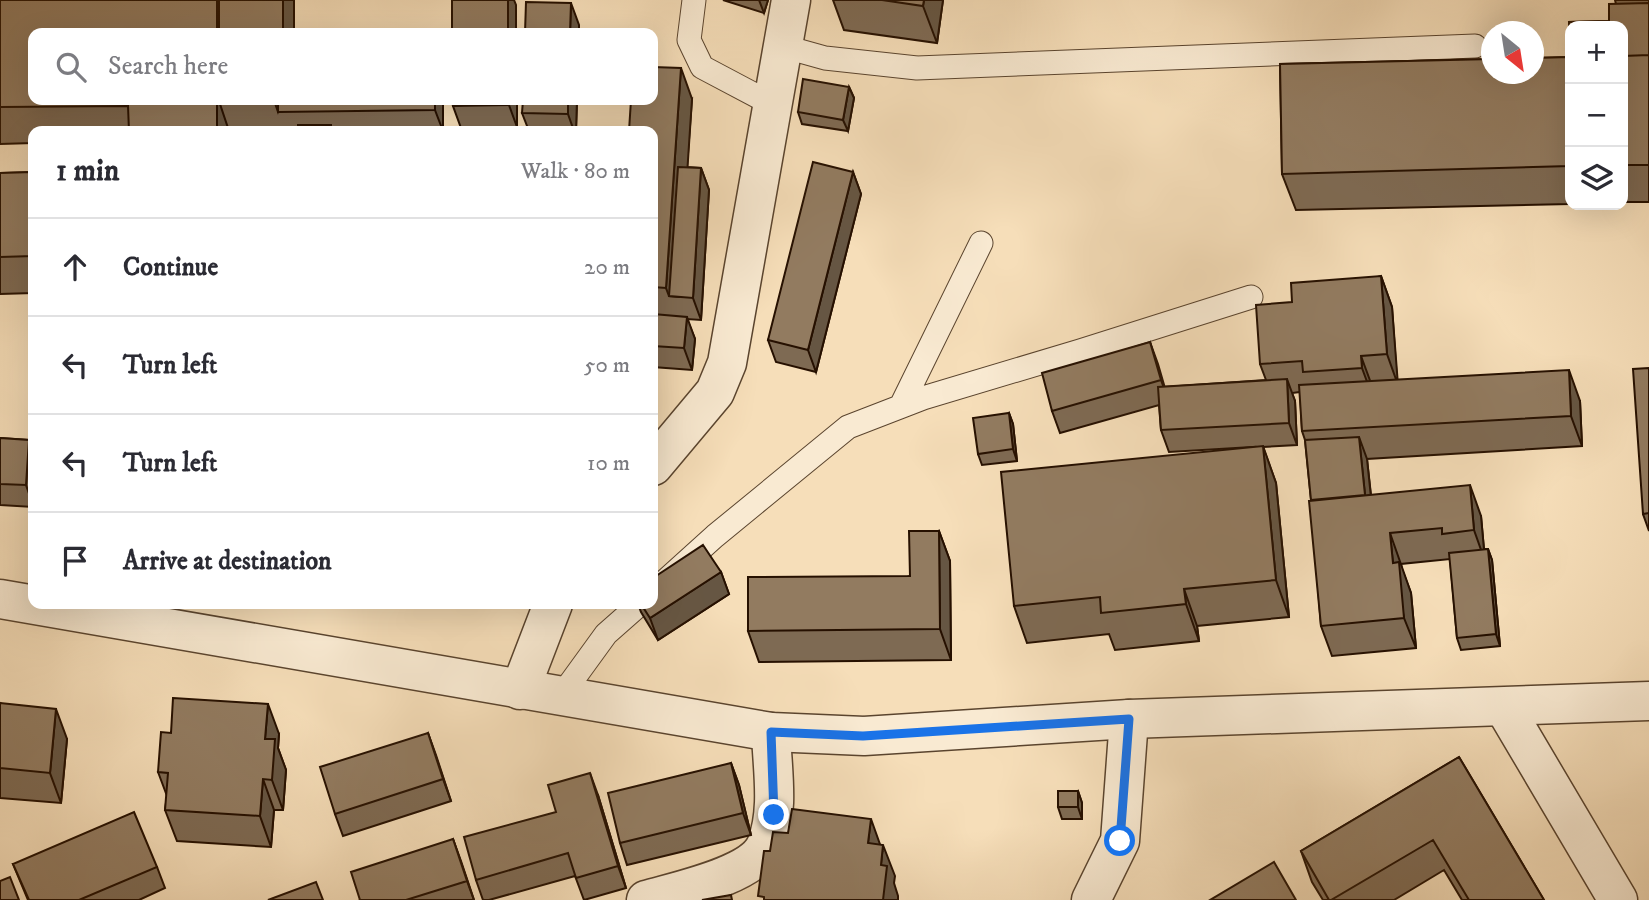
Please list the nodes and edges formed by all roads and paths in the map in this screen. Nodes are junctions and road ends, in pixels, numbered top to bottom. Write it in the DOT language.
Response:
graph roads {
  1 [pos="694,0"];
  2 [pos="791,0"];
  3 [pos="1475,46"];
  4 [pos="782,47"];
  5 [pos="772,104"];
  6 [pos="981,243"];
  7 [pos="1251,296"];
  8 [pos="901,406"];
  9 [pos="658,460"];
  10 [pos="658,587"];
  11 [pos="0,599"];
  12 [pos="28,603"];
  13 [pos="73,609"];
  14 [pos="551,609"];
  15 [pos="634,609"];
  16 [pos="520,690"];
  17 [pos="561,696"];
  18 [pos="1649,701"];
  19 [pos="1504,707"];
  20 [pos="1129,719"];
  21 [pos="771,732"];
  22 [pos="646,900"];
  23 [pos="1091,900"];
  24 [pos="1618,900"];
  1 -- 5 [label="lane"];
  2 -- 4 [label="street"];
  3 -- 4 [label="lane"];
  4 -- 5 [label="street"];
  5 -- 9 [label="street"];
  6 -- 8 [label="lane"];
  7 -- 8 [label="lane"];
  8 -- 10 [label="lane"];
  11 -- 12 [label="street"];
  13 -- 16 [label="street"];
  14 -- 16 [label="street"];
  15 -- 17 [label="lane"];
  16 -- 17 [label="street"];
  17 -- 21 [label="street"];
  18 -- 19 [label="street"];
  19 -- 20 [label="street"];
  19 -- 24 [label="street"];
  20 -- 21 [label="street"];
  20 -- 23 [label="street"];
  21 -- 22 [label="street"];
}
